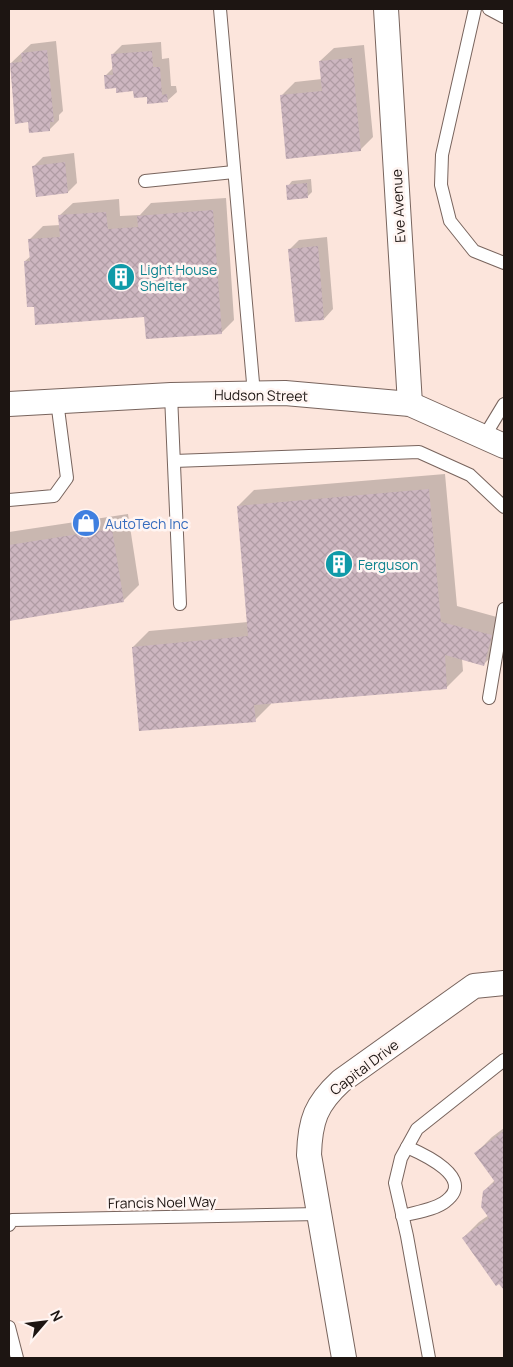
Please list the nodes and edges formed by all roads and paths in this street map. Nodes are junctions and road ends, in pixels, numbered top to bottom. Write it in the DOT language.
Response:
graph roads {
  1 [pos="220,9"];
  2 [pos="386,9"];
  3 [pos="475,9"];
  4 [pos="489,9"];
  5 [pos="504,17"];
  6 [pos="234,172"];
  7 [pos="145,181"];
  8 [pos="504,263"];
  9 [pos="254,394"];
  10 [pos="171,395"];
  11 [pos="57,401"];
  12 [pos="9,404"];
  13 [pos="410,404"];
  14 [pos="504,404"];
  15 [pos="494,441"];
  16 [pos="174,461"];
  17 [pos="9,500"];
  18 [pos="504,506"];
  19 [pos="180,604"];
  20 [pos="504,608"];
  21 [pos="489,698"];
  22 [pos="504,983"];
  23 [pos="504,1060"];
  24 [pos="407,1147"];
  25 [pos="318,1214"];
  26 [pos="402,1216"];
  27 [pos="9,1225"];
  28 [pos="9,1327"];
  29 [pos="17,1358"];
  30 [pos="344,1358"];
  31 [pos="429,1358"];
  1 -- 6 [label="lane"];
  2 -- 13 [label="street, Eve Avenue"];
  3 -- 8 [label="lane"];
  4 -- 5 [label="lane"];
  6 -- 7 [label="lane"];
  6 -- 9 [label="lane"];
  9 -- 10 [label="street, Hudson Street"];
  9 -- 13 [label="street, Hudson Street"];
  10 -- 11 [label="street, Hudson Street"];
  10 -- 16 [label="lane"];
  11 -- 12 [label="street, Hudson Street"];
  11 -- 17 [label="lane"];
  13 -- 15 [label="street, Hudson Street"];
  14 -- 15 [label="lane"];
  16 -- 18 [label="lane"];
  16 -- 19 [label="lane"];
  20 -- 21 [label="lane"];
  22 -- 25 [label="street, Capital Drive"];
  23 -- 24 [label="lane"];
  24 -- 26 [label="lane"];
  24 -- 26 [label="lane"];
  25 -- 27 [label="lane, Francis Noel Way"];
  25 -- 30 [label="street, Capital Drive"];
  26 -- 31 [label="lane"];
  28 -- 29 [label="lane"];
}
